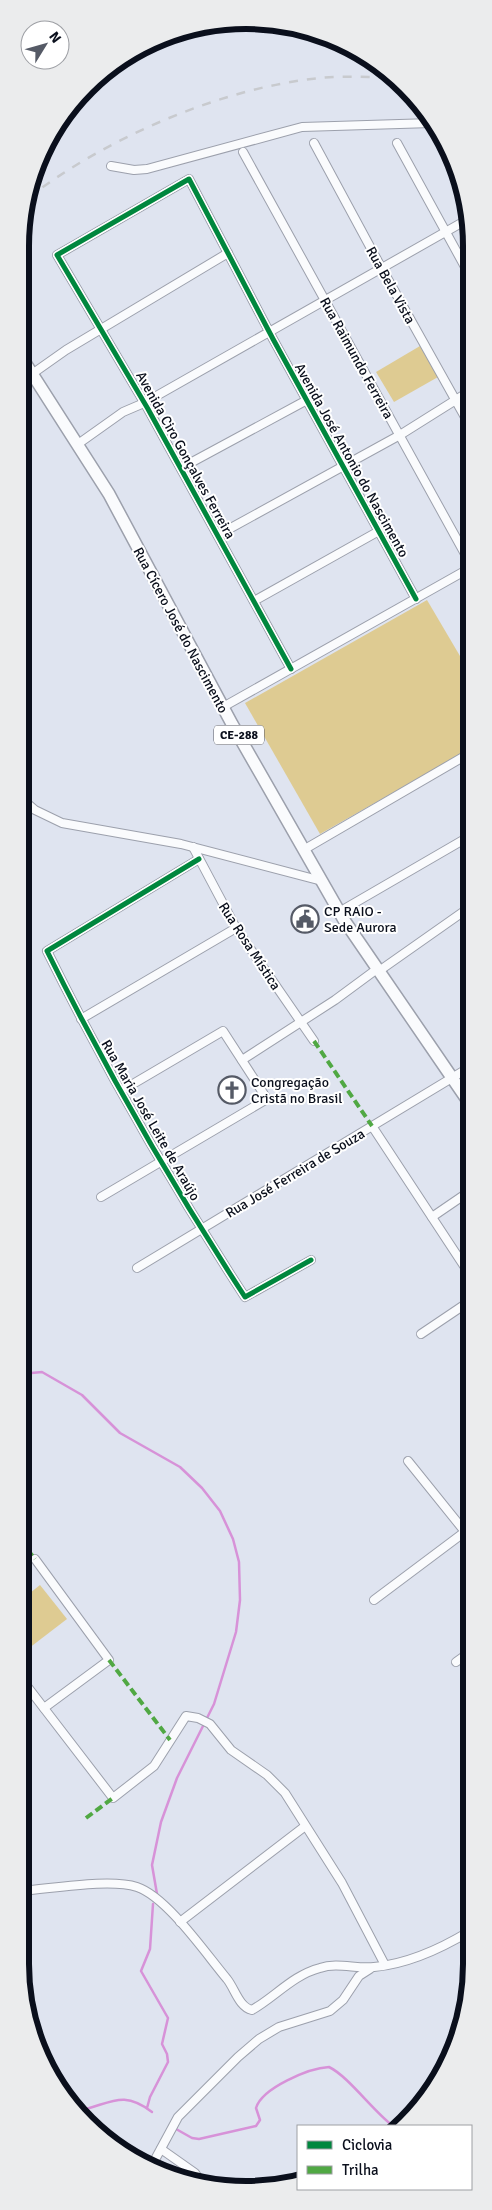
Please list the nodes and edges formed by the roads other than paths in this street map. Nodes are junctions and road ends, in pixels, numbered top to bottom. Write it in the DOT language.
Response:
graph roads {
  1 [pos="426,123"];
  2 [pos="397,142"];
  3 [pos="314,143"];
  4 [pos="243,152"];
  5 [pos="111,166"];
  6 [pos="462,223"];
  7 [pos="446,232"];
  8 [pos="228,252"];
  9 [pos="57,255"];
  10 [pos="463,263"];
  11 [pos="381,268"];
  12 [pos="325,301"];
  13 [pos="101,329"];
  14 [pos="270,332"];
  15 [pos="29,369"];
  16 [pos="32,374"];
  17 [pos="463,396"];
  18 [pos="307,400"];
  19 [pos="456,400"];
  20 [pos="144,403"];
  21 [pos="463,413"];
  22 [pos="400,435"];
  23 [pos="78,444"];
  24 [pos="343,466"];
  25 [pos="181,468"];
  26 [pos="379,531"];
  27 [pos="218,535"];
  28 [pos="463,550"];
  29 [pos="463,572"];
  30 [pos="416,599"];
  31 [pos="254,601"];
  32 [pos="291,669"];
  33 [pos="223,707"];
  34 [pos="463,757"];
  35 [pos="29,805"];
  36 [pos="463,840"];
  37 [pos="193,847"];
  38 [pos="304,849"];
  39 [pos="199,859"];
  40 [pos="322,881"];
  41 [pos="339,912"];
  42 [pos="463,912"];
  43 [pos="236,928"];
  44 [pos="378,970"];
  45 [pos="81,1020"];
  46 [pos="300,1022"];
  47 [pos="314,1041"];
  48 [pos="242,1060"];
  49 [pos="463,1072"];
  50 [pos="452,1078"];
  51 [pos="121,1091"];
  52 [pos="463,1094"];
  53 [pos="372,1126"];
  54 [pos="160,1162"];
  55 [pos="463,1196"];
  56 [pos="101,1197"];
  57 [pos="432,1217"];
  58 [pos="201,1230"];
  59 [pos="311,1260"];
  60 [pos="463,1264"];
  61 [pos="137,1268"];
  62 [pos="463,1306"];
  63 [pos="421,1334"];
  64 [pos="408,1461"];
  65 [pos="463,1526"];
  66 [pos="463,1536"];
  67 [pos="35,1560"];
  68 [pos="374,1600"];
  69 [pos="463,1657"];
  70 [pos="456,1662"];
  71 [pos="29,1689"];
  72 [pos="44,1708"];
  73 [pos="304,1827"];
  74 [pos="29,1890"];
  75 [pos="180,1922"];
  76 [pos="463,1934"];
  77 [pos="385,1965"];
  78 [pos="374,1967"];
  79 [pos="161,2149"];
  80 [pos="154,2161"];
  81 [pos="197,2175"];
  1 -- 5 [label="street"];
  2 -- 7 [label="street"];
  3 -- 11 [label="street, Rua Bela Vista"];
  4 -- 12 [label="street, Rua Raimundo Ferreira"];
  6 -- 7 [label="street"];
  7 -- 10 [label="street"];
  7 -- 11 [label="street"];
  8 -- 9 [label="street, Avenida José Antonio do Nascimento"];
  8 -- 13 [label="street"];
  8 -- 14 [label="street, Avenida José Antonio do Nascimento"];
  9 -- 13 [label="street, Avenida Ciro Gonçalves Ferreira"];
  11 -- 12 [label="street"];
  11 -- 19 [label="street, Rua Bela Vista"];
  12 -- 14 [label="street"];
  12 -- 22 [label="street, Rua Raimundo Ferreira"];
  13 -- 16 [label="street"];
  13 -- 20 [label="street, Avenida Ciro Gonçalves Ferreira"];
  14 -- 18 [label="street, Avenida José Antonio do Nascimento"];
  14 -- 20 [label="street"];
  15 -- 16 [label="main road, Rua Cícero José do Nascimento / CE-288"];
  16 -- 23 [label="main road, Rua Cícero José do Nascimento / CE-288"];
  17 -- 19 [label="street"];
  18 -- 24 [label="street, Avenida José Antonio do Nascimento"];
  18 -- 25 [label="street"];
  19 -- 21 [label="street, Rua Bela Vista"];
  19 -- 22 [label="street"];
  20 -- 23 [label="street"];
  20 -- 25 [label="street, Avenida Ciro Gonçalves Ferreira"];
  22 -- 24 [label="street"];
  22 -- 28 [label="street, Rua Raimundo Ferreira"];
  23 -- 33 [label="main road, Rua Cícero José do Nascimento / CE-288"];
  24 -- 26 [label="street, Avenida José Antonio do Nascimento"];
  24 -- 27 [label="street"];
  25 -- 27 [label="street, Avenida Ciro Gonçalves Ferreira"];
  26 -- 30 [label="street, Avenida José Antonio do Nascimento"];
  26 -- 31 [label="street"];
  27 -- 31 [label="street, Avenida Ciro Gonçalves Ferreira"];
  29 -- 30 [label="street"];
  30 -- 32 [label="street"];
  31 -- 32 [label="street, Avenida Ciro Gonçalves Ferreira"];
  32 -- 33 [label="street"];
  33 -- 38 [label="main road, Rua Cícero José do Nascimento / CE-288"];
  34 -- 38 [label="street"];
  35 -- 37 [label="street"];
  36 -- 41 [label="street"];
  37 -- 39 [label="street, Rua Rosa Mística"];
  37 -- 40 [label="street"];
  38 -- 40 [label="main road, Rua Cícero José do Nascimento / CE-288"];
  39 -- 43 [label="street, Rua Rosa Mística"];
  39 -- 45 [label="street, Rua Maria José Leite de Araújo"];
  40 -- 41 [label="main road, Rua Cícero José do Nascimento / CE-288"];
  41 -- 44 [label="main road, Rua Cícero José do Nascimento / CE-288"];
  42 -- 44 [label="street"];
  43 -- 45 [label="street"];
  43 -- 46 [label="street, Rua Rosa Mística"];
  44 -- 46 [label="street"];
  44 -- 50 [label="main road, Rua Cícero José do Nascimento / CE-288"];
  45 -- 51 [label="street, Rua Maria José Leite de Araújo"];
  46 -- 47 [label="street, Rua Rosa Mística"];
  46 -- 48 [label="street"];
  48 -- 51 [label="street"];
  48 -- 54 [label="street"];
  49 -- 50 [label="street, Rua José Ferreira de Souza"];
  50 -- 52 [label="main road, Rua Cícero José do Nascimento / CE-288"];
  50 -- 53 [label="street, Rua José Ferreira de Souza"];
  51 -- 54 [label="street, Rua Maria José Leite de Araújo"];
  53 -- 57 [label="street"];
  53 -- 58 [label="street, Rua José Ferreira de Souza"];
  54 -- 56 [label="street"];
  54 -- 58 [label="street, Rua Maria José Leite de Araújo"];
  55 -- 57 [label="street"];
  57 -- 60 [label="street"];
  58 -- 59 [label="street, Rua Maria José Leite de Araújo"];
  58 -- 61 [label="street, Rua José Ferreira de Souza"];
  62 -- 63 [label="street"];
  64 -- 65 [label="street"];
  66 -- 68 [label="street"];
  67 -- 72 [label="street"];
  69 -- 70 [label="street"];
  71 -- 72 [label="street"];
  72 -- 73 [label="street"];
  73 -- 75 [label="street"];
  73 -- 77 [label="street"];
  74 -- 75 [label="street"];
  75 -- 78 [label="street"];
  76 -- 77 [label="street"];
  77 -- 78 [label="street"];
  78 -- 79 [label="street"];
  79 -- 80 [label="street"];
  79 -- 81 [label="street"];
}
